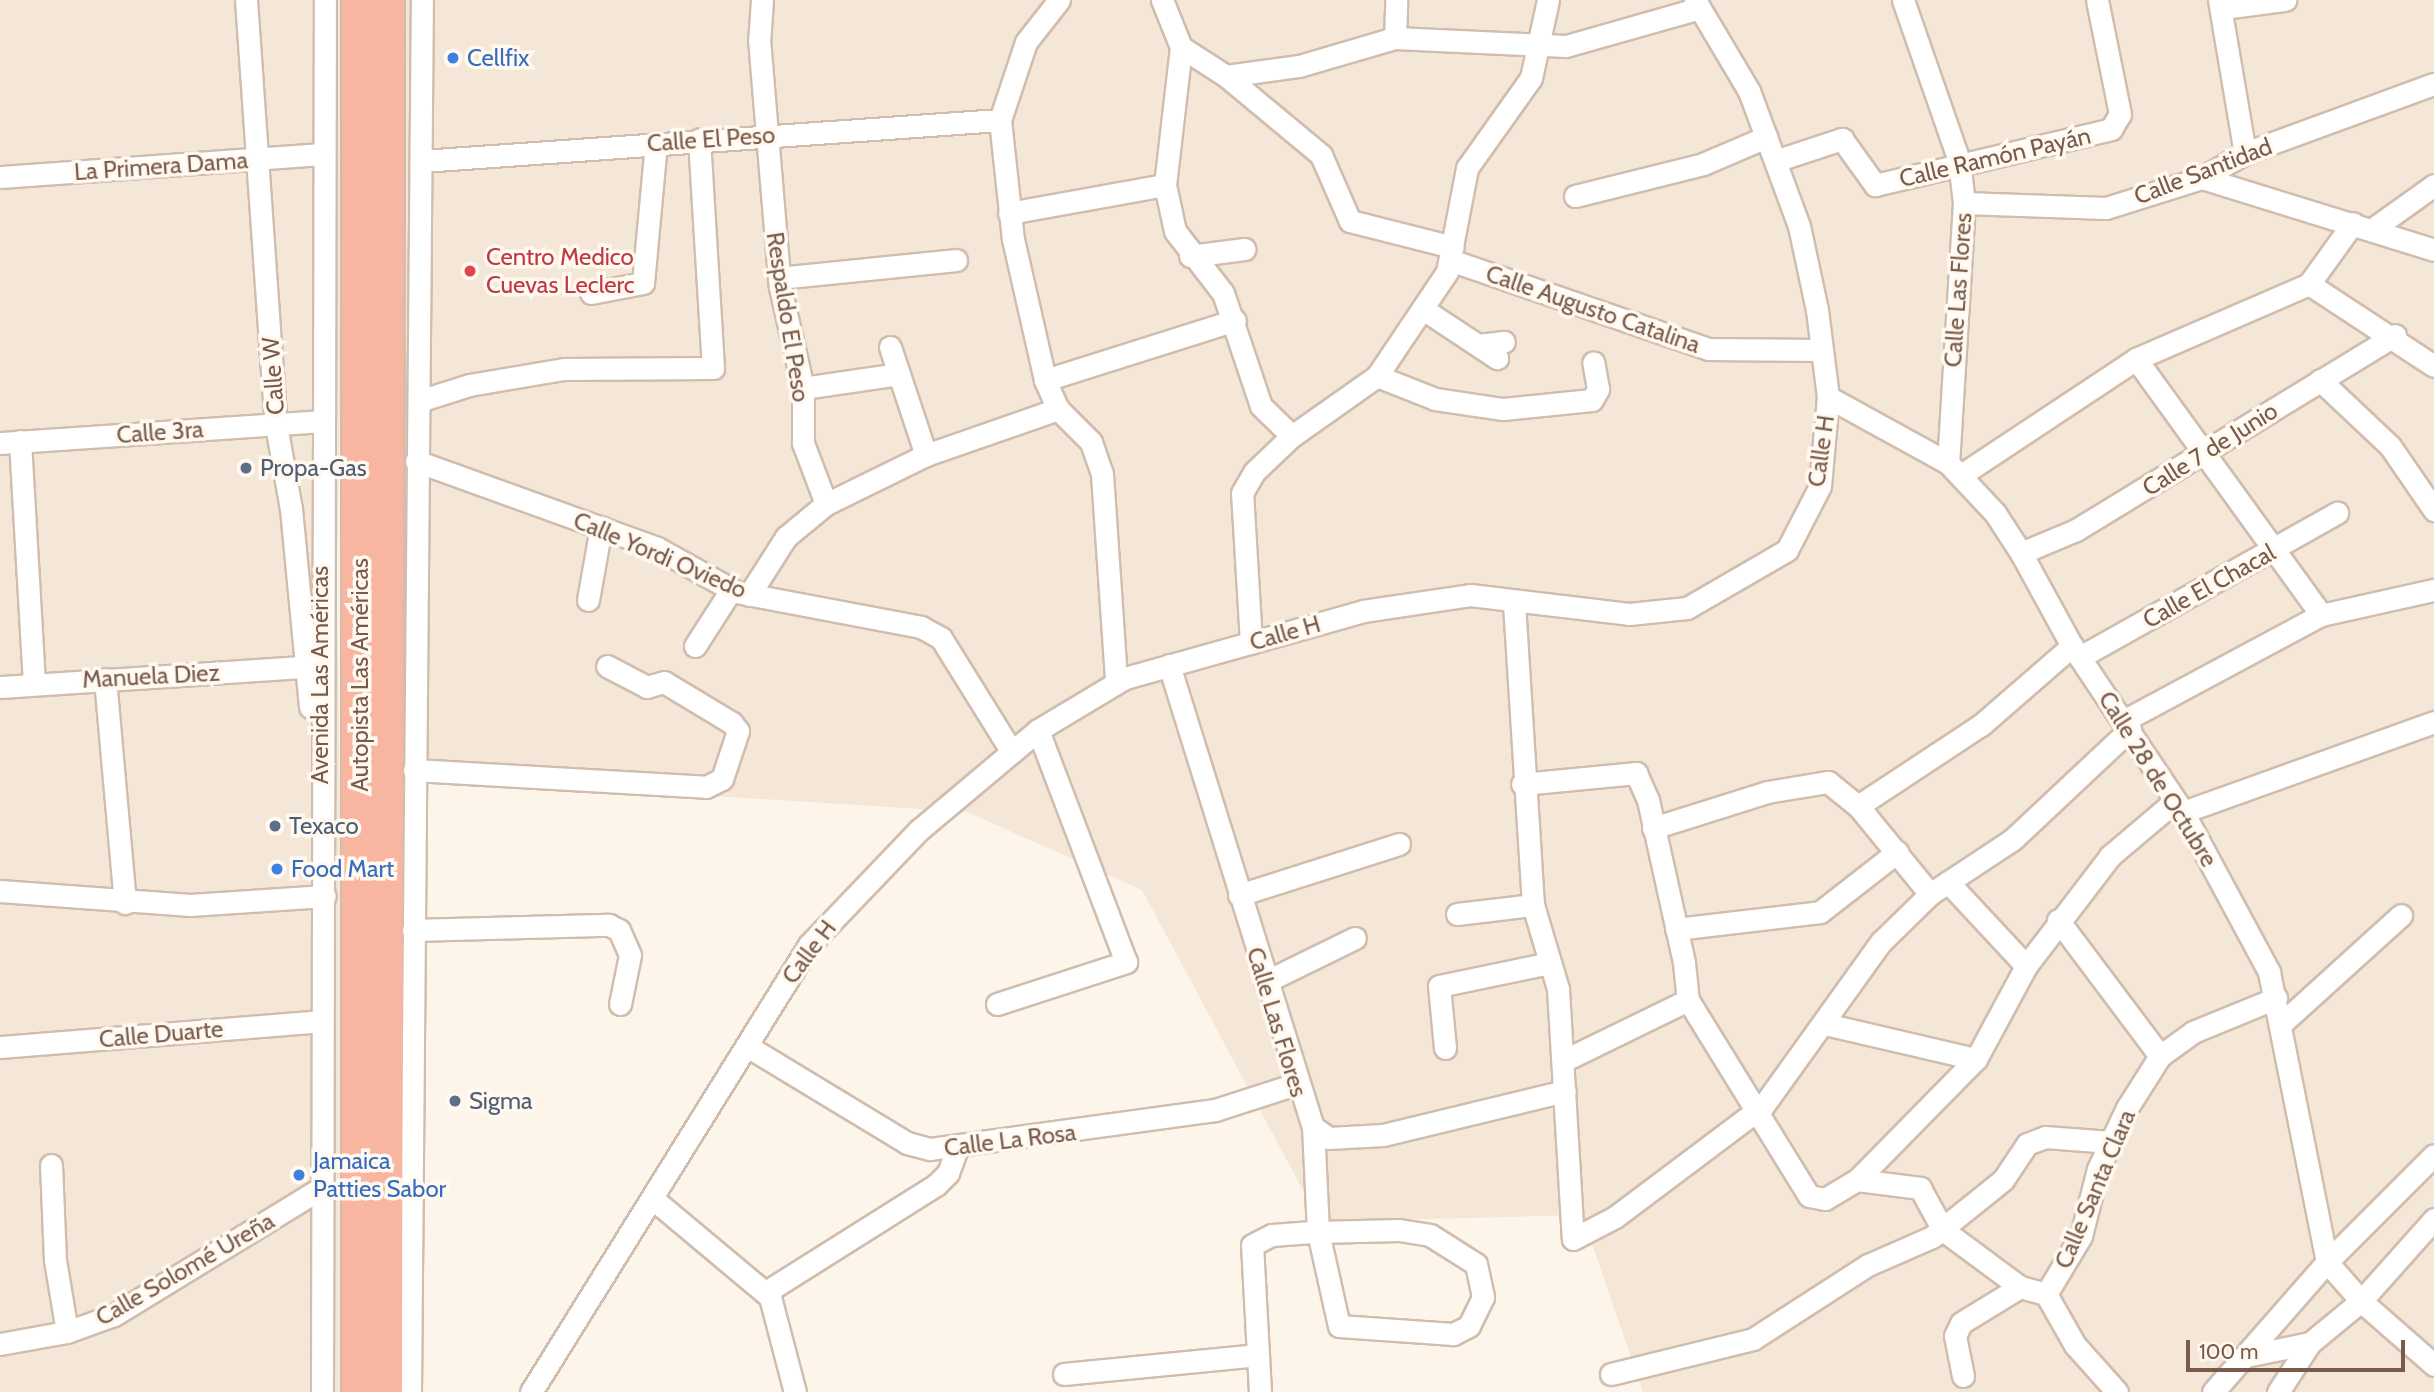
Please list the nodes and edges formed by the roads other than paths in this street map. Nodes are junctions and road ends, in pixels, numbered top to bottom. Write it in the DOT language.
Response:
graph roads {
  1 [pos="246,0"];
  2 [pos="325,0"];
  3 [pos="358,0"];
  4 [pos="388,0"];
  5 [pos="422,0"];
  6 [pos="762,0"];
  7 [pos="1059,0"];
  8 [pos="1162,0"];
  9 [pos="1396,0"];
  10 [pos="1548,0"];
  11 [pos="1903,0"];
  12 [pos="2098,0"];
  13 [pos="2285,0"];
  14 [pos="1696,4"];
  15 [pos="2221,4"];
  16 [pos="1395,38"];
  17 [pos="1540,46"];
  18 [pos="1181,47"];
  19 [pos="1226,76"];
  20 [pos="2434,84"];
  21 [pos="1000,120"];
  22 [pos="766,134"];
  23 [pos="1766,137"];
  24 [pos="699,139"];
  25 [pos="656,143"];
  26 [pos="2245,153"];
  27 [pos="322,154"];
  28 [pos="257,159"];
  29 [pos="422,161"];
  30 [pos="1775,161"];
  31 [pos="1959,161"];
  32 [pos="0,177"];
  33 [pos="2202,178"];
  34 [pos="1165,185"];
  35 [pos="2434,185"];
  36 [pos="1575,196"];
  37 [pos="1964,203"];
  38 [pos="1009,214"];
  39 [pos="2353,223"];
  40 [pos="2374,228"];
  41 [pos="1245,249"];
  42 [pos="2434,250"];
  43 [pos="1451,253"];
  44 [pos="1190,256"];
  45 [pos="956,260"];
  46 [pos="779,278"];
  47 [pos="2309,284"];
  48 [pos="591,293"];
  49 [pos="1423,309"];
  50 [pos="1235,320"];
  51 [pos="2395,335"];
  52 [pos="890,347"];
  53 [pos="1500,350"];
  54 [pos="1821,350"];
  55 [pos="2136,359"];
  56 [pos="1593,362"];
  57 [pos="2434,366"];
  58 [pos="899,374"];
  59 [pos="1377,376"];
  60 [pos="1045,380"];
  61 [pos="2320,380"];
  62 [pos="803,388"];
  63 [pos="1828,397"];
  64 [pos="419,401"];
  65 [pos="1058,409"];
  66 [pos="320,421"];
  67 [pos="276,425"];
  68 [pos="1292,436"];
  69 [pos="10,442"];
  70 [pos="926,455"];
  71 [pos="2201,455"];
  72 [pos="416,461"];
  73 [pos="1954,469"];
  74 [pos="826,504"];
  75 [pos="2434,510"];
  76 [pos="2337,513"];
  77 [pos="601,527"];
  78 [pos="2273,551"];
  79 [pos="2021,553"];
  80 [pos="2434,590"];
  81 [pos="740,592"];
  82 [pos="588,600"];
  83 [pos="1514,603"];
  84 [pos="2320,615"];
  85 [pos="1251,642"];
  86 [pos="695,646"];
  87 [pos="2076,652"];
  88 [pos="1169,665"];
  89 [pos="607,666"];
  90 [pos="302,667"];
  91 [pos="106,679"];
  92 [pos="1116,682"];
  93 [pos="34,683"];
  94 [pos="0,687"];
  95 [pos="2434,722"];
  96 [pos="2127,724"];
  97 [pos="1038,730"];
  98 [pos="319,750"];
  99 [pos="1012,751"];
  100 [pos="414,770"];
  101 [pos="1522,784"];
  102 [pos="1858,806"];
  103 [pos="2179,807"];
  104 [pos="1653,828"];
  105 [pos="1399,844"];
  106 [pos="1897,852"];
  107 [pos="1939,888"];
  108 [pos="0,891"];
  109 [pos="1239,895"];
  110 [pos="326,896"];
  111 [pos="125,903"];
  112 [pos="1533,905"];
  113 [pos="1457,914"];
  114 [pos="2401,915"];
  115 [pos="2058,920"];
  116 [pos="1676,929"];
  117 [pos="413,930"];
  118 [pos="1354,938"];
  119 [pos="1550,962"];
  120 [pos="2026,966"];
  121 [pos="1265,982"];
  122 [pos="2276,998"];
  123 [pos="1688,1000"];
  124 [pos="620,1004"];
  125 [pos="997,1004"];
  126 [pos="322,1021"];
  127 [pos="1825,1024"];
  128 [pos="2281,1024"];
  129 [pos="747,1045"];
  130 [pos="0,1047"];
  131 [pos="1445,1048"];
  132 [pos="2160,1056"];
  133 [pos="1976,1059"];
  134 [pos="1563,1061"];
  135 [pos="1296,1084"];
  136 [pos="1566,1091"];
  137 [pos="1753,1114"];
  138 [pos="1313,1127"];
  139 [pos="2111,1142"];
  140 [pos="957,1148"];
  141 [pos="2434,1155"];
  142 [pos="51,1165"];
  143 [pos="1857,1180"];
  144 [pos="323,1187"];
  145 [pos="653,1199"];
  146 [pos="2434,1219"];
  147 [pos="1943,1230"];
  148 [pos="1318,1232"];
  149 [pos="2327,1262"];
  150 [pos="2020,1287"];
  151 [pos="766,1292"];
  152 [pos="2046,1294"];
  153 [pos="2361,1301"];
  154 [pos="67,1332"];
  155 [pos="2310,1343"];
  156 [pos="0,1344"];
  157 [pos="1258,1355"];
  158 [pos="2246,1356"];
  159 [pos="2434,1364"];
  160 [pos="1064,1374"];
  161 [pos="1611,1374"];
  162 [pos="1963,1376"];
  163 [pos="322,1392"];
  164 [pos="358,1392"];
  165 [pos="386,1392"];
  166 [pos="410,1392"];
  167 [pos="531,1392"];
  168 [pos="795,1392"];
  169 [pos="1259,1392"];
  170 [pos="2117,1392"];
  171 [pos="2213,1392"];
  172 [pos="2278,1392"];
  1 -- 28 [label="street, Calle W"];
  2 -- 27 [label="street, Avenida Las Américas"];
  3 -- 164 [label="highway, Autopista Las Américas"];
  4 -- 165 [label="highway, Autopista Las Américas"];
  5 -- 29 [label="street"];
  6 -- 22 [label="street, Respaldo El Peso"];
  7 -- 21 [label="street"];
  8 -- 18 [label="street"];
  9 -- 16 [label="street"];
  10 -- 17 [label="street"];
  11 -- 31 [label="street, Calle Las Flores"];
  12 -- 31 [label="street, Calle Ramón Payán"];
  13 -- 15 [label="street"];
  14 -- 17 [label="street"];
  14 -- 23 [label="street, Calle H"];
  15 -- 26 [label="street"];
  16 -- 17 [label="street"];
  16 -- 19 [label="street"];
  17 -- 43 [label="street"];
  18 -- 19 [label="street"];
  18 -- 34 [label="street"];
  19 -- 43 [label="street, Calle Augusto Catalina"];
  20 -- 26 [label="street, Calle Santidad"];
  21 -- 22 [label="street, Calle El Peso"];
  21 -- 38 [label="street"];
  22 -- 24 [label="street, Calle El Peso"];
  22 -- 46 [label="street, Respaldo El Peso"];
  23 -- 30 [label="street, Calle H"];
  23 -- 36 [label="street"];
  24 -- 25 [label="street, Calle El Peso"];
  24 -- 64 [label="street"];
  25 -- 29 [label="street, Calle El Peso"];
  25 -- 48 [label="street"];
  26 -- 33 [label="street, Calle Santidad"];
  27 -- 28 [label="street, La Primera Dama"];
  27 -- 66 [label="street, Avenida Las Américas"];
  28 -- 32 [label="street, La Primera Dama"];
  28 -- 67 [label="street, Calle W"];
  29 -- 64 [label="street"];
  30 -- 31 [label="street, Calle Ramón Payán"];
  30 -- 54 [label="street, Calle H"];
  31 -- 37 [label="street, Calle Las Flores"];
  33 -- 37 [label="street, Calle Santidad"];
  33 -- 39 [label="street"];
  34 -- 38 [label="street"];
  34 -- 44 [label="street"];
  35 -- 40 [label="street"];
  37 -- 73 [label="street, Calle Las Flores"];
  38 -- 60 [label="street"];
  39 -- 40 [label="street"];
  39 -- 47 [label="street"];
  40 -- 42 [label="street"];
  41 -- 44 [label="street"];
  43 -- 49 [label="street"];
  43 -- 54 [label="street, Calle Augusto Catalina"];
  44 -- 50 [label="street"];
  45 -- 46 [label="street"];
  46 -- 62 [label="street, Respaldo El Peso"];
  47 -- 51 [label="street"];
  47 -- 55 [label="street"];
  49 -- 53 [label="street"];
  49 -- 59 [label="street"];
  50 -- 60 [label="street"];
  50 -- 68 [label="street"];
  51 -- 57 [label="street"];
  51 -- 61 [label="street, Calle 7 de Junio"];
  52 -- 58 [label="street"];
  54 -- 63 [label="street, Calle H"];
  55 -- 71 [label="street"];
  55 -- 73 [label="street"];
  56 -- 59 [label="street"];
  58 -- 62 [label="street"];
  58 -- 70 [label="street"];
  59 -- 68 [label="street"];
  60 -- 65 [label="street"];
  61 -- 71 [label="street, Calle 7 de Junio"];
  61 -- 75 [label="street"];
  62 -- 74 [label="street, Respaldo El Peso"];
  63 -- 73 [label="street, Calle 28 de Octubre"];
  63 -- 83 [label="street, Calle H"];
  64 -- 72 [label="street"];
  65 -- 70 [label="street"];
  65 -- 92 [label="street"];
  66 -- 67 [label="street, Calle 3ra"];
  66 -- 98 [label="street, Avenida Las Américas"];
  67 -- 69 [label="street, Calle 3ra"];
  67 -- 90 [label="street, Calle W"];
  68 -- 85 [label="street"];
  69 -- 93 [label="street"];
  70 -- 74 [label="street"];
  71 -- 78 [label="street"];
  71 -- 79 [label="street, Calle 7 de Junio"];
  72 -- 77 [label="street, Calle Yordi Oviedo"];
  72 -- 100 [label="street"];
  73 -- 79 [label="street, Calle 28 de Octubre"];
  74 -- 81 [label="street"];
  76 -- 78 [label="street, Calle El Chacal"];
  77 -- 81 [label="street, Calle Yordi Oviedo"];
  77 -- 82 [label="street"];
  78 -- 84 [label="street"];
  78 -- 87 [label="street, Calle El Chacal"];
  79 -- 87 [label="street, Calle 28 de Octubre"];
  80 -- 84 [label="street"];
  81 -- 86 [label="street"];
  81 -- 99 [label="street, Calle Yordi Oviedo"];
  83 -- 85 [label="street, Calle H"];
  83 -- 101 [label="street"];
  84 -- 96 [label="street"];
  85 -- 88 [label="street, Calle H"];
  87 -- 96 [label="street, Calle 28 de Octubre"];
  87 -- 102 [label="street, Calle El Chacal"];
  88 -- 92 [label="street, Calle H"];
  88 -- 109 [label="street, Calle Las Flores"];
  89 -- 100 [label="street"];
  90 -- 91 [label="street, Manuela Diez"];
  90 -- 98 [label="street, Calle W"];
  91 -- 93 [label="street, Manuela Diez"];
  91 -- 111 [label="street"];
  92 -- 97 [label="street, Calle H"];
  93 -- 94 [label="street, Manuela Diez"];
  95 -- 103 [label="street"];
  96 -- 103 [label="street, Calle 28 de Octubre"];
  96 -- 107 [label="street"];
  97 -- 99 [label="street, Calle H"];
  97 -- 125 [label="street"];
  98 -- 110 [label="street, Avenida Las Américas"];
  99 -- 129 [label="street, Calle H"];
  100 -- 117 [label="street"];
  101 -- 104 [label="street"];
  101 -- 112 [label="street"];
  102 -- 104 [label="street"];
  102 -- 106 [label="street"];
  103 -- 115 [label="street"];
  103 -- 122 [label="street, Calle 28 de Octubre"];
  104 -- 116 [label="street"];
  105 -- 109 [label="street"];
  106 -- 107 [label="street"];
  106 -- 116 [label="street"];
  107 -- 120 [label="street"];
  107 -- 127 [label="street"];
  108 -- 111 [label="street"];
  109 -- 121 [label="street, Calle Las Flores"];
  110 -- 111 [label="street"];
  110 -- 126 [label="street, Avenida Las Américas"];
  112 -- 113 [label="street"];
  112 -- 119 [label="street"];
  114 -- 128 [label="street"];
  115 -- 120 [label="street"];
  115 -- 132 [label="street"];
  116 -- 123 [label="street"];
  117 -- 124 [label="street"];
  117 -- 166 [label="street"];
  118 -- 121 [label="street"];
  119 -- 131 [label="street"];
  119 -- 134 [label="street"];
  120 -- 133 [label="street"];
  121 -- 135 [label="street, Calle Las Flores"];
  122 -- 128 [label="street, Calle 28 de Octubre"];
  122 -- 132 [label="street, Calle Santa Clara"];
  123 -- 134 [label="street"];
  123 -- 137 [label="street"];
  126 -- 130 [label="street, Calle Duarte"];
  126 -- 144 [label="street, Avenida Las Américas"];
  127 -- 133 [label="street"];
  127 -- 137 [label="street"];
  128 -- 149 [label="street, Calle 28 de Octubre"];
  129 -- 140 [label="street, Calle La Rosa"];
  129 -- 145 [label="street, Calle H"];
  132 -- 139 [label="street, Calle Santa Clara"];
  133 -- 143 [label="street"];
  134 -- 136 [label="street"];
  135 -- 138 [label="street, Calle Las Flores"];
  135 -- 140 [label="street, Calle La Rosa"];
  136 -- 137 [label="street"];
  136 -- 138 [label="street, Calle Las Flores"];
  137 -- 143 [label="street"];
  138 -- 148 [label="street"];
  139 -- 147 [label="street"];
  139 -- 152 [label="street, Calle Santa Clara"];
  140 -- 151 [label="street"];
  141 -- 149 [label="street"];
  142 -- 154 [label="street"];
  143 -- 147 [label="street"];
  144 -- 154 [label="street, Calle Solomé Ureña"];
  144 -- 163 [label="street, Avenida Las Américas"];
  145 -- 151 [label="street"];
  145 -- 167 [label="street, Calle H"];
  146 -- 153 [label="street"];
  147 -- 150 [label="street"];
  147 -- 161 [label="street"];
  148 -- 148 [label="street"];
  148 -- 157 [label="street"];
  149 -- 153 [label="street"];
  149 -- 158 [label="street"];
  150 -- 152 [label="street"];
  150 -- 162 [label="street"];
  151 -- 168 [label="street"];
  152 -- 170 [label="street, Calle Santa Clara"];
  153 -- 155 [label="street"];
  153 -- 159 [label="street"];
  154 -- 156 [label="street, Calle Solomé Ureña"];
  155 -- 158 [label="street"];
  155 -- 172 [label="street"];
  157 -- 160 [label="street"];
  157 -- 169 [label="street"];
  158 -- 171 [label="street"];
}
